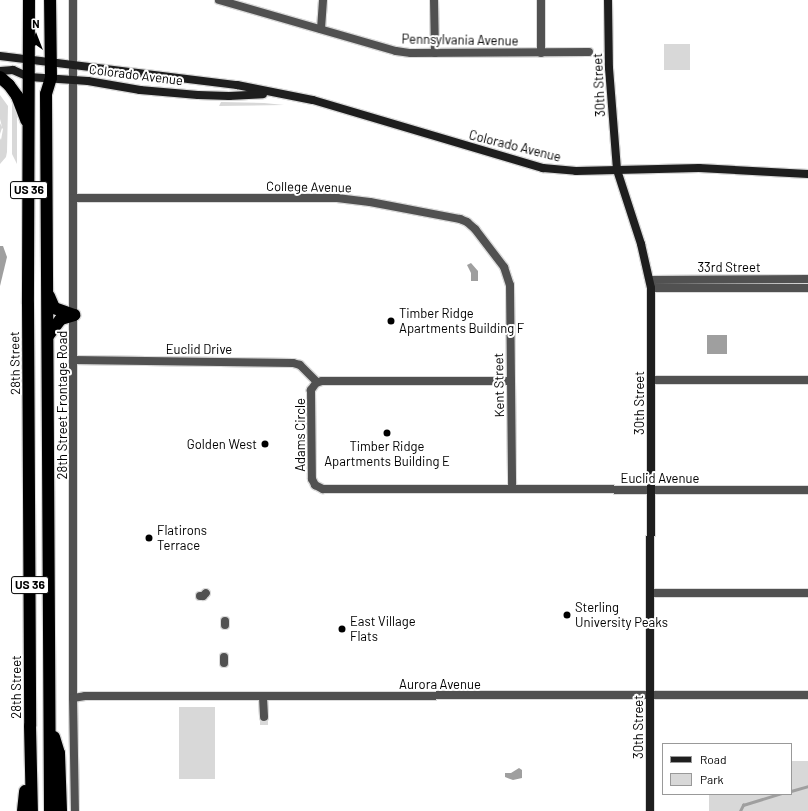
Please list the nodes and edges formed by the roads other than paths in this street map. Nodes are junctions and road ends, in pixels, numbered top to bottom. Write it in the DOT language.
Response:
graph roads {
  1 [pos="30,0"];
  2 [pos="73,0"];
  3 [pos="219,0"];
  4 [pos="323,0"];
  5 [pos="434,0"];
  6 [pos="540,0"];
  7 [pos="608,0"];
  8 [pos="51,1"];
  9 [pos="321,29"];
  10 [pos="589,52"];
  11 [pos="435,53"];
  12 [pos="540,53"];
  13 [pos="0,56"];
  14 [pos="29,60"];
  15 [pos="51,62"];
  16 [pos="74,65"];
  17 [pos="0,71"];
  18 [pos="29,76"];
  19 [pos="0,77"];
  20 [pos="51,78"];
  21 [pos="75,81"];
  22 [pos="272,93"];
  23 [pos="29,126"];
  24 [pos="617,170"];
  25 [pos="808,174"];
  26 [pos="74,198"];
  27 [pos="808,279"];
  28 [pos="510,282"];
  29 [pos="650,284"];
  30 [pos="808,288"];
  31 [pos="48,295"];
  32 [pos="74,315"];
  33 [pos="48,336"];
  34 [pos="73,360"];
  35 [pos="651,380"];
  36 [pos="808,380"];
  37 [pos="511,381"];
  38 [pos="317,382"];
  39 [pos="512,489"];
  40 [pos="650,490"];
  41 [pos="808,490"];
  42 [pos="650,593"];
  43 [pos="808,593"];
  44 [pos="808,695"];
  45 [pos="650,696"];
  46 [pos="263,697"];
  47 [pos="73,698"];
  48 [pos="264,716"];
  49 [pos="51,724"];
  50 [pos="30,726"];
  51 [pos="23,811"];
  52 [pos="32,811"];
  53 [pos="50,811"];
  54 [pos="61,811"];
  55 [pos="75,811"];
  56 [pos="650,811"];
  1 -- 14 [label="highway, 28th Street / US 36"];
  2 -- 16 [label="street, 28th Street Frontage Road"];
  3 -- 9 [label="street, Pennsylvania Avenue"];
  4 -- 9 [label="street"];
  5 -- 11 [label="street"];
  6 -- 12 [label="street"];
  7 -- 24 [label="main road, 30th Street"];
  8 -- 15 [label="highway, US 36"];
  9 -- 11 [label="street, Pennsylvania Avenue"];
  10 -- 12 [label="street, Pennsylvania Avenue"];
  11 -- 12 [label="street, Pennsylvania Avenue"];
  13 -- 14 [label="main road, Colorado Avenue"];
  14 -- 15 [label="main road, Colorado Avenue"];
  14 -- 18 [label="highway, 28th Street / US 36"];
  15 -- 16 [label="main road, Colorado Avenue"];
  15 -- 20 [label="highway, US 36"];
  16 -- 21 [label="street, 28th Street Frontage Road"];
  16 -- 22 [label="main road, Colorado Avenue"];
  17 -- 18 [label="main road, Colorado Avenue"];
  18 -- 20 [label="main road, Colorado Avenue"];
  18 -- 23 [label="highway, 28th Street / US 36"];
  19 -- 23 [label="highway"];
  20 -- 21 [label="main road, Colorado Avenue"];
  20 -- 31 [label="highway, US 36"];
  21 -- 22 [label="main road, Colorado Avenue"];
  21 -- 26 [label="street, 28th Street Frontage Road"];
  22 -- 24 [label="main road, Colorado Avenue"];
  23 -- 50 [label="highway, 28th Street / US 36"];
  24 -- 25 [label="main road, Colorado Avenue"];
  24 -- 29 [label="main road, 30th Street"];
  26 -- 28 [label="street, College Avenue"];
  26 -- 32 [label="street, 28th Street Frontage Road"];
  27 -- 29 [label="street, 33rd Street"];
  28 -- 37 [label="street, Kent Street"];
  29 -- 30 [label="street, 33rd Street"];
  29 -- 35 [label="main road, 30th Street"];
  31 -- 32 [label="highway"];
  31 -- 33 [label="highway, US 36"];
  32 -- 33 [label="highway"];
  32 -- 34 [label="street, 28th Street Frontage Road"];
  33 -- 49 [label="highway, US 36"];
  34 -- 38 [label="street, Euclid Drive"];
  34 -- 47 [label="street, 28th Street Frontage Road"];
  35 -- 36 [label="street"];
  35 -- 40 [label="main road, 30th Street"];
  37 -- 38 [label="street, Adams Circle"];
  37 -- 39 [label="street, Kent Street"];
  38 -- 39 [label="street, Adams Circle"];
  39 -- 40 [label="street, Euclid Avenue"];
  40 -- 41 [label="street, Euclid Avenue"];
  40 -- 42 [label="main road, 30th Street"];
  42 -- 43 [label="street"];
  42 -- 45 [label="main road, 30th Street"];
  44 -- 45 [label="street, Aurora Avenue"];
  45 -- 46 [label="street, Aurora Avenue"];
  45 -- 56 [label="main road, 30th Street"];
  46 -- 47 [label="street, Aurora Avenue"];
  46 -- 48 [label="street"];
  47 -- 55 [label="street, 28th Street Frontage Road"];
  49 -- 53 [label="highway, US 36"];
  49 -- 54 [label="highway"];
  50 -- 51 [label="highway"];
  50 -- 52 [label="highway, US 36"];
}
